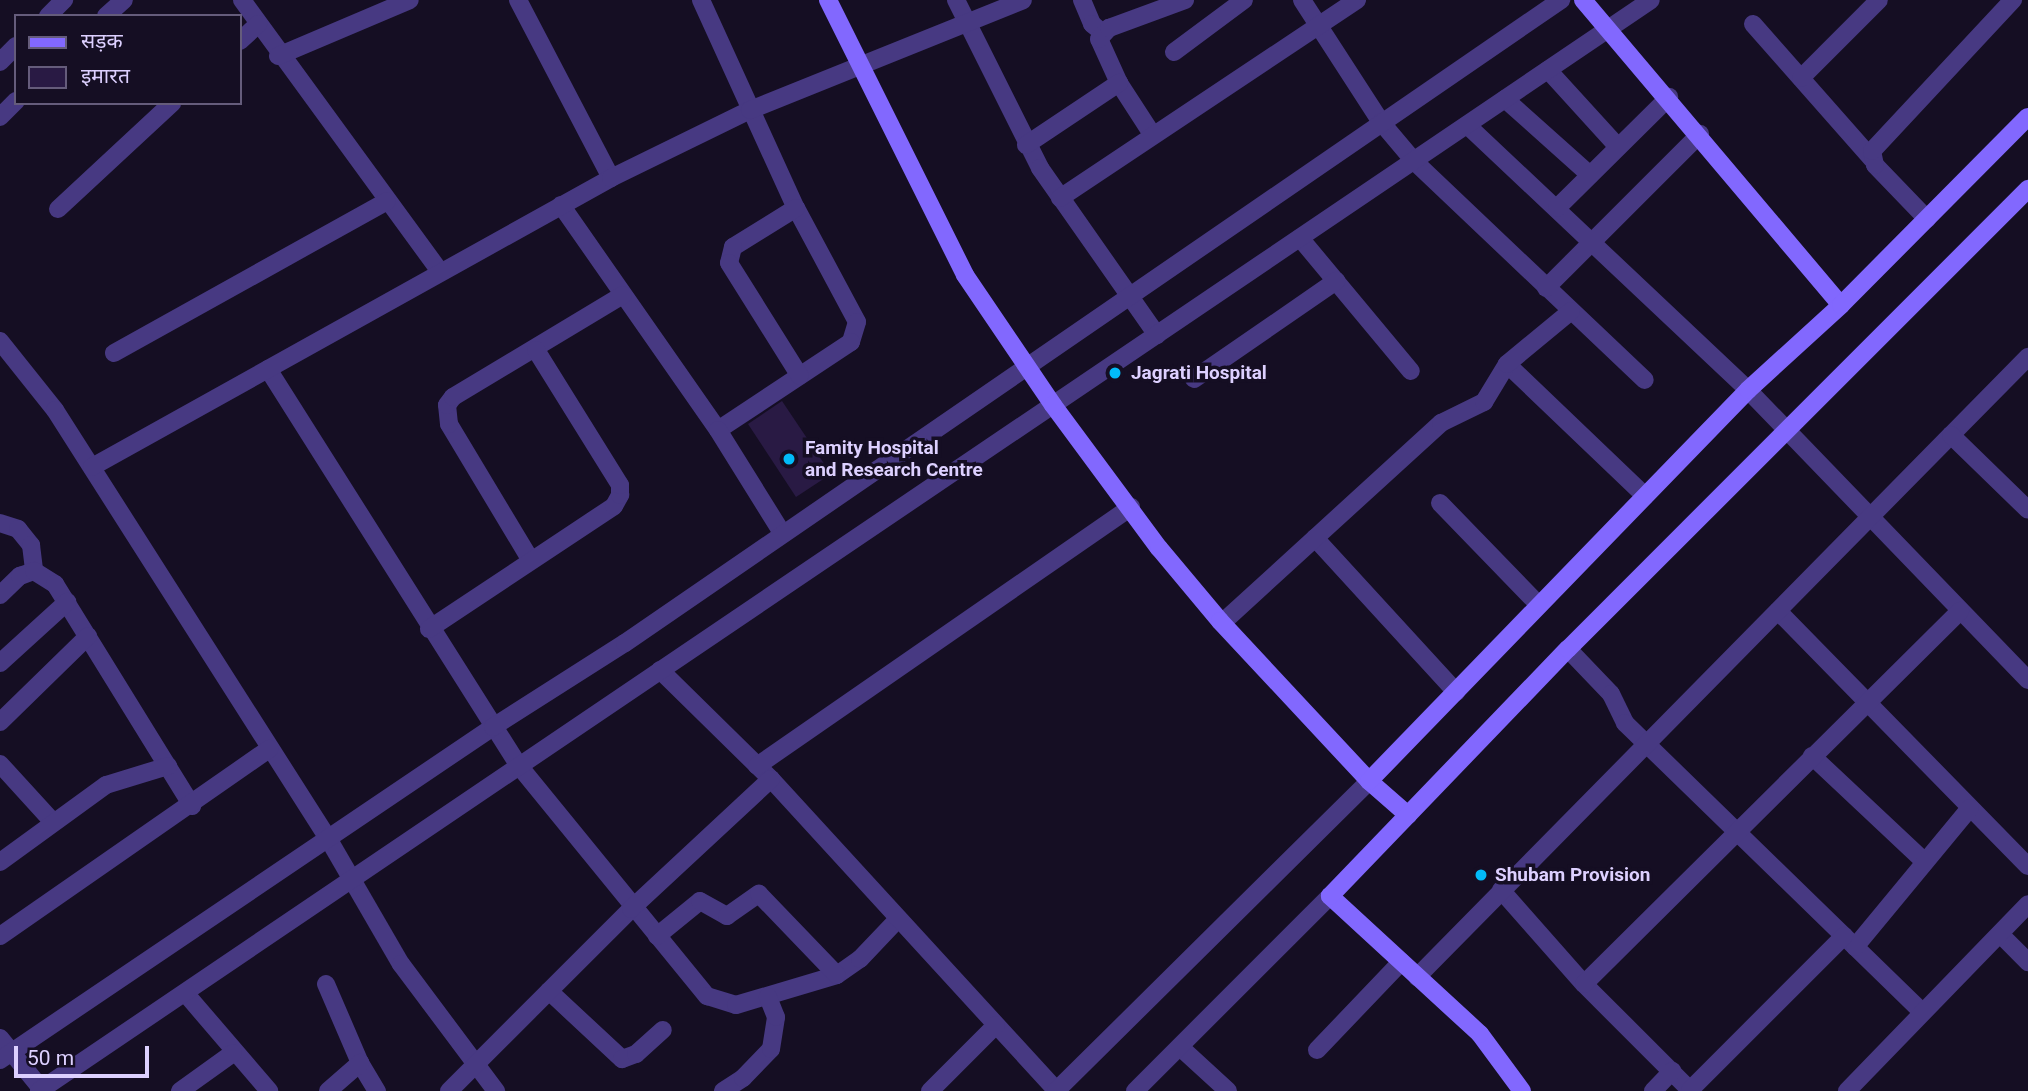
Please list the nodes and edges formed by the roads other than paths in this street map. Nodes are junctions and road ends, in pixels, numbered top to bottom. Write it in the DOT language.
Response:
graph roads {
  1 [pos="124,0"];
  2 [pos="242,0"];
  3 [pos="410,0"];
  4 [pos="518,0"];
  5 [pos="701,0"];
  6 [pos="828,0"];
  7 [pos="956,0"];
  8 [pos="1023,0"];
  9 [pos="1082,0"];
  10 [pos="1185,0"];
  11 [pos="1302,0"];
  12 [pos="1357,0"];
  13 [pos="1561,0"];
  14 [pos="1583,0"];
  15 [pos="1651,0"];
  16 [pos="1879,0"];
  17 [pos="2013,0"];
  18 [pos="1237,2"];
  19 [pos="108,14"];
  20 [pos="967,23"];
  21 [pos="258,24"];
  22 [pos="1317,24"];
  23 [pos="1753,24"];
  24 [pos="1608,30"];
  25 [pos="1102,32"];
  26 [pos="242,39"];
  27 [pos="14,49"];
  28 [pos="1174,52"];
  29 [pos="278,55"];
  30 [pos="0,62"];
  31 [pos="860,63"];
  32 [pos="1548,70"];
  33 [pos="1801,78"];
  34 [pos="1119,83"];
  35 [pos="1669,97"];
  36 [pos="1505,99"];
  37 [pos="14,103"];
  38 [pos="170,105"];
  39 [pos="750,110"];
  40 [pos="0,117"];
  41 [pos="2028,117"];
  42 [pos="1381,122"];
  43 [pos="1466,125"];
  44 [pos="1152,134"];
  45 [pos="1700,134"];
  46 [pos="1026,145"];
  47 [pos="1618,147"];
  48 [pos="1871,159"];
  49 [pos="1414,161"];
  50 [pos="1590,175"];
  51 [pos="611,178"];
  52 [pos="2028,189"];
  53 [pos="1060,198"];
  54 [pos="387,201"];
  55 [pos="561,205"];
  56 [pos="796,208"];
  57 [pos="1557,208"];
  58 [pos="58,209"];
  59 [pos="1927,219"];
  60 [pos="1300,238"];
  61 [pos="1590,239"];
  62 [pos="440,272"];
  63 [pos="1336,281"];
  64 [pos="1546,288"];
  65 [pos="623,295"];
  66 [pos="1130,299"];
  67 [pos="1841,305"];
  68 [pos="1571,311"];
  69 [pos="1157,335"];
  70 [pos="536,350"];
  71 [pos="4,352"];
  72 [pos="114,353"];
  73 [pos="2028,357"];
  74 [pos="1507,364"];
  75 [pos="1028,368"];
  76 [pos="268,369"];
  77 [pos="1411,371"];
  78 [pos="800,376"];
  79 [pos="1194,379"];
  80 [pos="1646,380"];
  81 [pos="1748,390"];
  82 [pos="1053,405"];
  83 [pos="718,430"];
  84 [pos="1787,432"];
  85 [pos="1951,435"];
  86 [pos="92,467"];
  87 [pos="1645,496"];
  88 [pos="1440,503"];
  89 [pos="1131,507"];
  90 [pos="2028,510"];
  91 [pos="1868,515"];
  92 [pos="0,523"];
  93 [pos="782,533"];
  94 [pos="1315,538"];
  95 [pos="530,559"];
  96 [pos="34,571"];
  97 [pos="0,595"];
  98 [pos="68,602"];
  99 [pos="1539,605"];
  100 [pos="1778,611"];
  101 [pos="1960,611"];
  102 [pos="1222,623"];
  103 [pos="429,629"];
  104 [pos="89,636"];
  105 [pos="1568,649"];
  106 [pos="0,663"];
  107 [pos="660,670"];
  108 [pos="2028,680"];
  109 [pos="1456,692"];
  110 [pos="1870,701"];
  111 [pos="0,722"];
  112 [pos="493,727"];
  113 [pos="1645,743"];
  114 [pos="269,749"];
  115 [pos="1812,756"];
  116 [pos="0,764"];
  117 [pos="168,765"];
  118 [pos="757,766"];
  119 [pos="520,767"];
  120 [pos="771,779"];
  121 [pos="1369,781"];
  122 [pos="192,806"];
  123 [pos="1970,808"];
  124 [pos="1408,815"];
  125 [pos="52,821"];
  126 [pos="1737,833"];
  127 [pos="329,840"];
  128 [pos="1924,861"];
  129 [pos="0,862"];
  130 [pos="2028,866"];
  131 [pos="351,883"];
  132 [pos="1500,890"];
  133 [pos="1330,896"];
  134 [pos="2028,904"];
  135 [pos="631,908"];
  136 [pos="897,920"];
  137 [pos="1,934"];
  138 [pos="2000,934"];
  139 [pos="657,936"];
  140 [pos="1849,942"];
  141 [pos="1401,962"];
  142 [pos="2028,962"];
  143 [pos="837,975"];
  144 [pos="1417,977"];
  145 [pos="326,984"];
  146 [pos="1584,985"];
  147 [pos="549,991"];
  148 [pos="186,994"];
  149 [pos="768,997"];
  150 [pos="1921,1011"];
  151 [pos="996,1025"];
  152 [pos="663,1030"];
  153 [pos="1180,1047"];
  154 [pos="1317,1049"];
  155 [pos="4,1050"];
  156 [pos="233,1053"];
  157 [pos="360,1063"];
  158 [pos="474,1066"];
  159 [pos="1672,1071"];
  160 [pos="743,1079"];
  161 [pos="41,1090"];
  162 [pos="180,1091"];
  163 [pos="269,1091"];
  164 [pos="328,1091"];
  165 [pos="377,1091"];
  166 [pos="449,1091"];
  167 [pos="496,1091"];
  168 [pos="723,1091"];
  169 [pos="757,1091"];
  170 [pos="930,1091"];
  171 [pos="1056,1091"];
  172 [pos="1135,1091"];
  173 [pos="1228,1091"];
  174 [pos="1522,1091"];
  175 [pos="1653,1091"];
  176 [pos="1690,1091"];
  177 [pos="1847,1091"];
  1 -- 19 [label="street"];
  2 -- 21 [label="street"];
  3 -- 29 [label="street"];
  4 -- 51 [label="street"];
  5 -- 39 [label="street"];
  6 -- 31 [label="street"];
  7 -- 20 [label="street"];
  8 -- 20 [label="street"];
  9 -- 25 [label="street"];
  10 -- 25 [label="street"];
  11 -- 22 [label="street"];
  12 -- 22 [label="street"];
  13 -- 42 [label="street"];
  14 -- 24 [label="street"];
  15 -- 24 [label="street"];
  16 -- 33 [label="street"];
  17 -- 48 [label="street"];
  18 -- 28 [label="street"];
  20 -- 31 [label="street"];
  20 -- 46 [label="street"];
  21 -- 26 [label="street"];
  21 -- 29 [label="street"];
  22 -- 42 [label="street"];
  22 -- 44 [label="street"];
  23 -- 33 [label="street"];
  24 -- 32 [label="street"];
  24 -- 35 [label="street"];
  25 -- 34 [label="street"];
  27 -- 30 [label="street"];
  29 -- 54 [label="street"];
  31 -- 39 [label="street"];
  31 -- 75 [label="street"];
  32 -- 36 [label="street"];
  32 -- 47 [label="street"];
  33 -- 48 [label="street"];
  34 -- 44 [label="street"];
  34 -- 46 [label="street"];
  35 -- 45 [label="street"];
  35 -- 47 [label="street"];
  36 -- 43 [label="street"];
  36 -- 50 [label="street"];
  37 -- 40 [label="street"];
  38 -- 58 [label="street"];
  39 -- 51 [label="street"];
  39 -- 56 [label="street"];
  41 -- 59 [label="street"];
  42 -- 49 [label="street"];
  42 -- 66 [label="street"];
  43 -- 49 [label="street"];
  43 -- 57 [label="street"];
  44 -- 53 [label="street"];
  45 -- 61 [label="street"];
  45 -- 67 [label="street"];
  46 -- 53 [label="street"];
  47 -- 50 [label="street"];
  48 -- 59 [label="street"];
  49 -- 60 [label="street"];
  49 -- 64 [label="street"];
  50 -- 57 [label="street"];
  51 -- 55 [label="street"];
  52 -- 84 [label="street"];
  53 -- 66 [label="street"];
  54 -- 62 [label="street"];
  54 -- 72 [label="street"];
  55 -- 62 [label="street"];
  55 -- 65 [label="street"];
  56 -- 78 [label="street"];
  56 -- 78 [label="street"];
  57 -- 61 [label="street"];
  59 -- 67 [label="street"];
  60 -- 63 [label="street"];
  60 -- 69 [label="street"];
  61 -- 64 [label="street"];
  61 -- 81 [label="street"];
  62 -- 76 [label="street"];
  63 -- 77 [label="street"];
  63 -- 79 [label="street"];
  64 -- 68 [label="street"];
  65 -- 70 [label="street"];
  65 -- 83 [label="street"];
  66 -- 69 [label="street"];
  66 -- 75 [label="street"];
  67 -- 81 [label="street"];
  68 -- 74 [label="street"];
  68 -- 80 [label="street"];
  69 -- 82 [label="street"];
  70 -- 95 [label="street"];
  70 -- 95 [label="street"];
  71 -- 86 [label="street"];
  73 -- 85 [label="street"];
  74 -- 87 [label="street"];
  74 -- 94 [label="street"];
  75 -- 82 [label="street"];
  75 -- 93 [label="street"];
  76 -- 86 [label="street"];
  76 -- 103 [label="street"];
  78 -- 83 [label="street"];
  81 -- 84 [label="street"];
  81 -- 87 [label="street"];
  82 -- 89 [label="street"];
  82 -- 107 [label="street"];
  83 -- 93 [label="street"];
  84 -- 91 [label="street"];
  84 -- 105 [label="street"];
  85 -- 90 [label="street"];
  85 -- 91 [label="street"];
  86 -- 114 [label="street"];
  87 -- 99 [label="street"];
  88 -- 99 [label="street"];
  89 -- 102 [label="street"];
  89 -- 118 [label="street"];
  91 -- 100 [label="street"];
  91 -- 101 [label="street"];
  92 -- 96 [label="street"];
  93 -- 112 [label="street"];
  94 -- 102 [label="street"];
  94 -- 109 [label="street"];
  95 -- 103 [label="street"];
  96 -- 97 [label="street"];
  96 -- 98 [label="street"];
  98 -- 104 [label="street"];
  98 -- 106 [label="street"];
  99 -- 109 [label="street"];
  100 -- 110 [label="street"];
  100 -- 113 [label="street"];
  101 -- 108 [label="street"];
  101 -- 110 [label="street"];
  102 -- 121 [label="street"];
  103 -- 112 [label="street"];
  104 -- 111 [label="street"];
  104 -- 117 [label="street"];
  105 -- 113 [label="street"];
  105 -- 124 [label="street"];
  107 -- 118 [label="street"];
  107 -- 119 [label="street"];
  109 -- 121 [label="street"];
  110 -- 115 [label="street"];
  110 -- 123 [label="street"];
  112 -- 119 [label="street"];
  112 -- 127 [label="street"];
  113 -- 126 [label="street"];
  113 -- 132 [label="street"];
  114 -- 122 [label="street"];
  114 -- 127 [label="street"];
  115 -- 126 [label="street"];
  115 -- 128 [label="street"];
  116 -- 125 [label="street"];
  117 -- 122 [label="street"];
  117 -- 125 [label="street"];
  118 -- 120 [label="street"];
  119 -- 131 [label="street"];
  119 -- 135 [label="street"];
  120 -- 135 [label="street"];
  120 -- 136 [label="street"];
  121 -- 124 [label="street"];
  121 -- 171 [label="street"];
  122 -- 137 [label="street"];
  123 -- 128 [label="street"];
  123 -- 130 [label="street"];
  124 -- 133 [label="street"];
  125 -- 129 [label="street"];
  126 -- 140 [label="street"];
  126 -- 146 [label="street"];
  127 -- 131 [label="street"];
  127 -- 155 [label="street"];
  128 -- 140 [label="street"];
  131 -- 148 [label="street"];
  131 -- 158 [label="street"];
  132 -- 144 [label="street"];
  132 -- 146 [label="street"];
  133 -- 141 [label="street"];
  133 -- 153 [label="street"];
  134 -- 138 [label="street"];
  135 -- 139 [label="street"];
  135 -- 147 [label="street"];
  136 -- 143 [label="street"];
  136 -- 151 [label="street"];
  138 -- 142 [label="street"];
  138 -- 150 [label="street"];
  139 -- 143 [label="street"];
  139 -- 149 [label="street"];
  140 -- 150 [label="street"];
  140 -- 176 [label="street"];
  141 -- 144 [label="street"];
  141 -- 154 [label="street"];
  143 -- 149 [label="street"];
  144 -- 174 [label="street"];
  145 -- 157 [label="street"];
  146 -- 159 [label="street"];
  147 -- 152 [label="street"];
  147 -- 158 [label="street"];
  148 -- 156 [label="street"];
  148 -- 161 [label="street"];
  149 -- 160 [label="street"];
  150 -- 177 [label="street"];
  151 -- 170 [label="street"];
  151 -- 171 [label="street"];
  153 -- 172 [label="street"];
  153 -- 173 [label="street"];
  155 -- 161 [label="street"];
  156 -- 162 [label="street"];
  156 -- 163 [label="street"];
  157 -- 164 [label="street"];
  157 -- 165 [label="street"];
  158 -- 166 [label="street"];
  158 -- 167 [label="street"];
  159 -- 175 [label="street"];
  159 -- 176 [label="street"];
  160 -- 168 [label="street"];
  160 -- 169 [label="street"];
}
